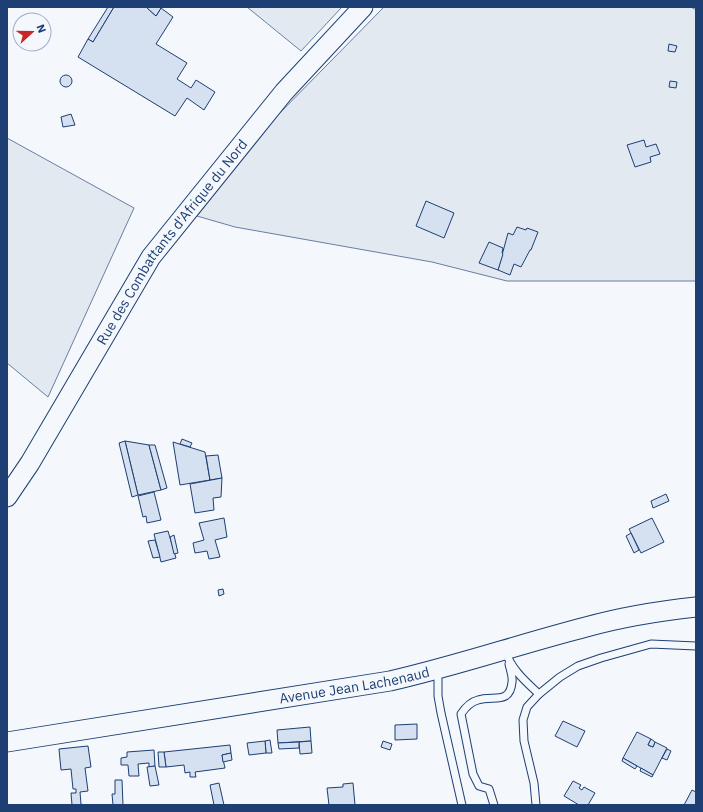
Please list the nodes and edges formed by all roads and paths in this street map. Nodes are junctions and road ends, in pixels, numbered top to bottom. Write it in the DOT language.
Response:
graph roads {
  1 [pos="363,7"];
  2 [pos="12,486"];
  3 [pos="696,607"];
  4 [pos="696,646"];
  5 [pos="507,656"];
  6 [pos="436,670"];
  7 [pos="539,694"];
  8 [pos="7,742"];
  9 [pos="462,805"];
  10 [pos="494,805"];
  11 [pos="536,805"];
  1 -- 2 [label="street, Rue des Combattants d'Afrique du Nord"];
  3 -- 5 [label="street, Avenue Jean Lachenaud"];
  4 -- 7 [label="lane"];
  5 -- 6 [label="street, Avenue Jean Lachenaud"];
  5 -- 7 [label="lane"];
  5 -- 10 [label="lane"];
  6 -- 8 [label="street, Avenue Jean Lachenaud"];
  6 -- 9 [label="lane"];
  7 -- 11 [label="lane"];
}
